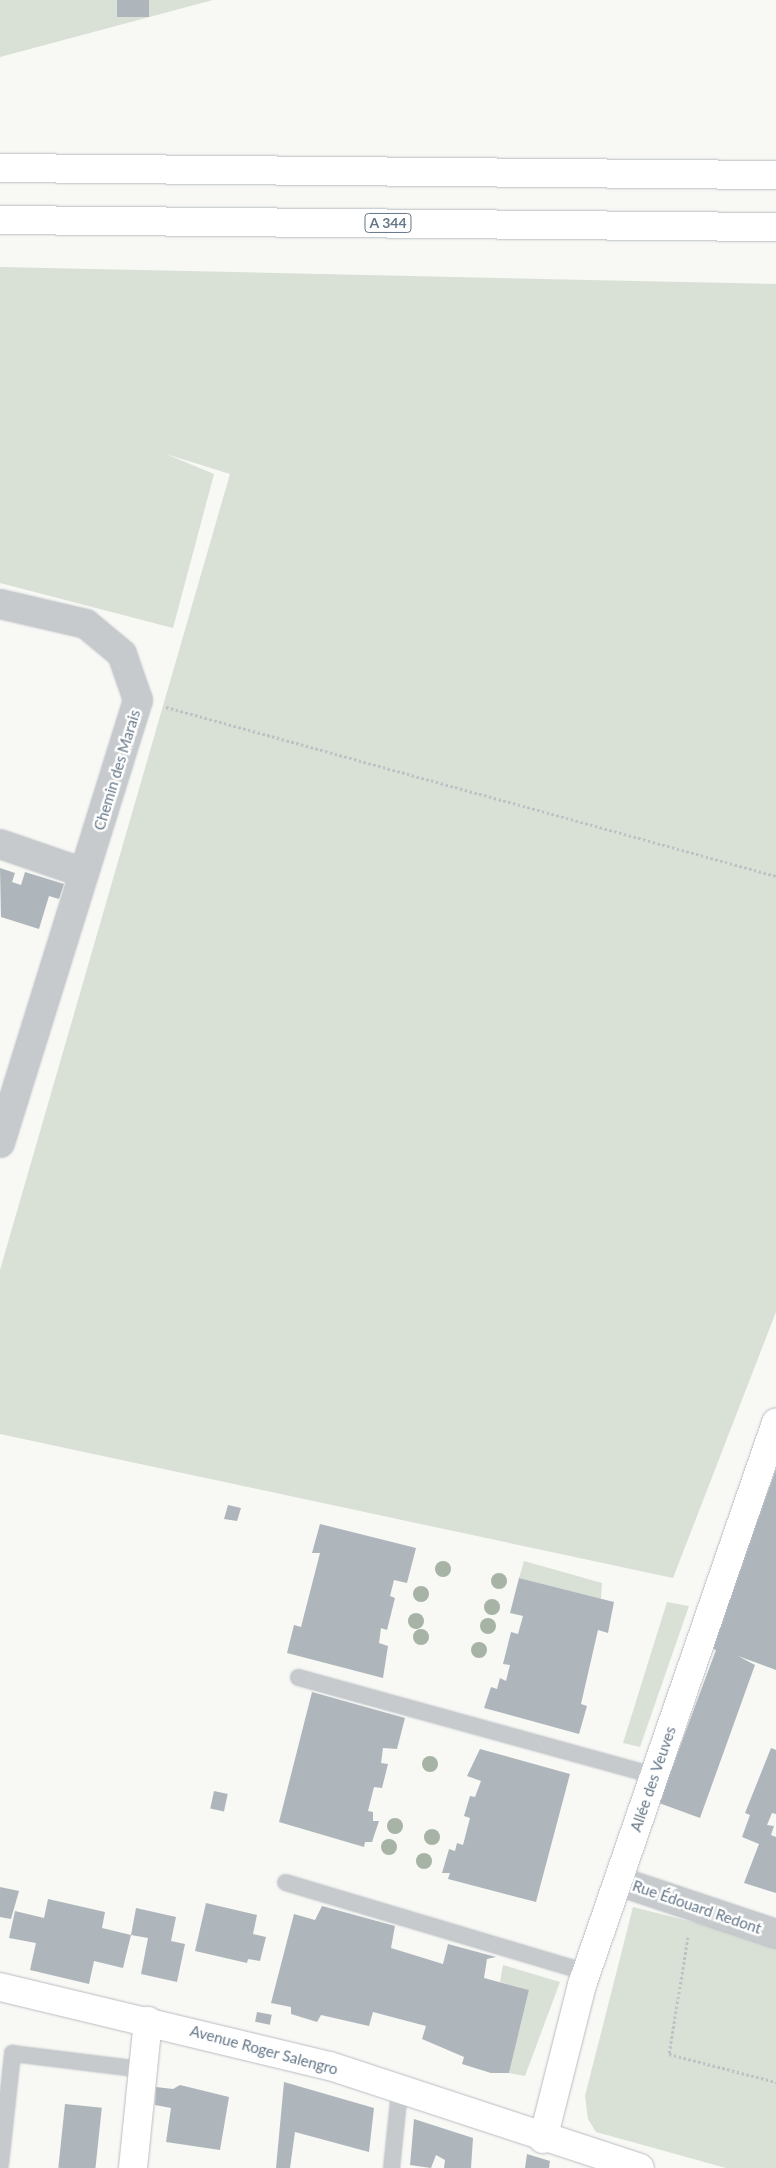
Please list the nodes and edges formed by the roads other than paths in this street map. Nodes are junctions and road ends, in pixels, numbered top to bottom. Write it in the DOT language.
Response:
graph roads {
  1 [pos="0,168"];
  2 [pos="776,175"];
  3 [pos="0,220"];
  4 [pos="776,227"];
  5 [pos="0,604"];
  6 [pos="0,844"];
  7 [pos="84,873"];
  8 [pos="0,1143"];
  9 [pos="776,1423"];
  10 [pos="298,1677"];
  11 [pos="654,1775"];
  12 [pos="618,1881"];
  13 [pos="285,1882"];
  14 [pos="776,1934"];
  15 [pos="586,1972"];
  16 [pos="0,1987"];
  17 [pos="148,2021"];
  18 [pos="143,2069"];
  19 [pos="399,2090"];
  20 [pos="533,2135"];
  21 [pos="0,2164"];
  22 [pos="133,2168"];
  23 [pos="391,2168"];
  24 [pos="640,2168"];
  1 -- 2 [label="main road"];
  3 -- 4 [label="main road, A 344"];
  5 -- 7 [label="street, Chemin des Marais"];
  6 -- 7 [label="street"];
  7 -- 8 [label="street, Chemin des Marais"];
  9 -- 11 [label="main road, Allée des Veuves"];
  10 -- 11 [label="lane"];
  11 -- 12 [label="main road, Allée des Veuves"];
  12 -- 14 [label="street, Rue Édouard Redont"];
  12 -- 15 [label="main road, Allée des Veuves"];
  13 -- 15 [label="lane"];
  15 -- 20 [label="main road, Allée des Veuves"];
  16 -- 17 [label="main road, Avenue Roger Salengro"];
  17 -- 18 [label="main road"];
  17 -- 19 [label="main road, Avenue Roger Salengro"];
  18 -- 21 [label="lane"];
  18 -- 22 [label="main road"];
  19 -- 20 [label="main road, Avenue Roger Salengro"];
  19 -- 23 [label="lane"];
  20 -- 24 [label="main road, Avenue Roger Salengro"];
}
